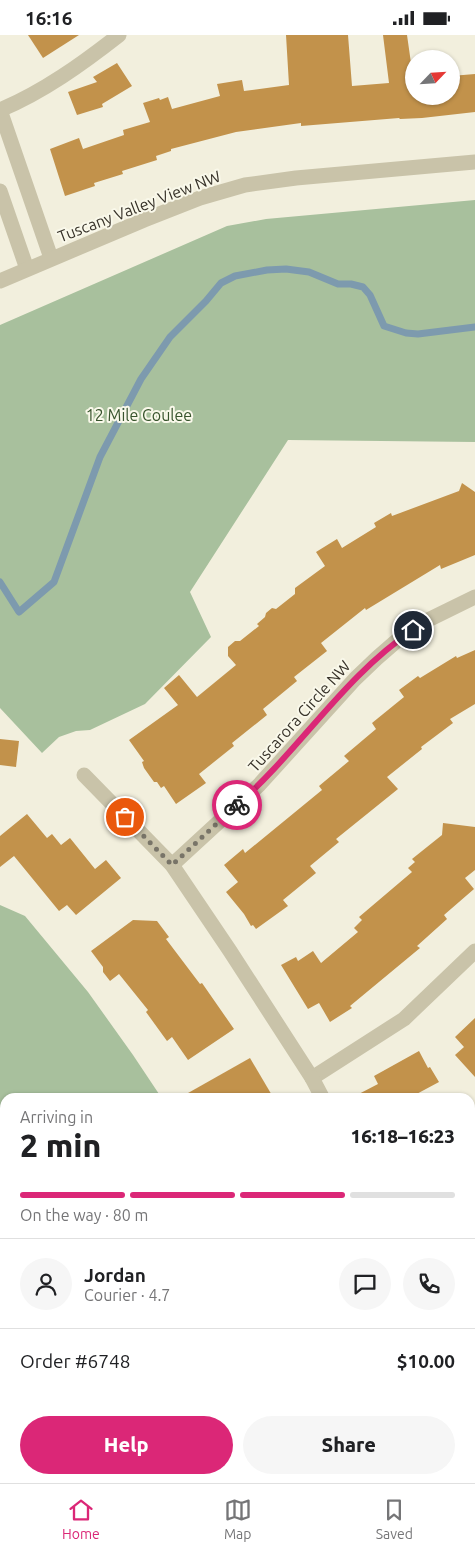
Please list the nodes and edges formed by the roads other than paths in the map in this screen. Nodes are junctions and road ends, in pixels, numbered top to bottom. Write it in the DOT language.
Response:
graph roads {
  1 [pos="118,35"];
  2 [pos="0,110"];
  3 [pos="475,162"];
  4 [pos="0,191"];
  5 [pos="51,258"];
  6 [pos="26,269"];
  7 [pos="0,281"];
  8 [pos="475,597"];
  9 [pos="84,775"];
  10 [pos="172,865"];
  11 [pos="475,951"];
  12 [pos="312,1078"];
  13 [pos="320,1093"];
  1 -- 2 [label="street"];
  2 -- 5 [label="street"];
  3 -- 5 [label="street, Tuscany Valley View NW"];
  4 -- 6 [label="street"];
  5 -- 6 [label="street, Tuscany Valley View NW"];
  6 -- 7 [label="street, Tuscany Valley View NW"];
  8 -- 10 [label="street, Tuscarora Circle NW"];
  9 -- 10 [label="street"];
  10 -- 12 [label="street"];
  11 -- 12 [label="street"];
  12 -- 13 [label="street"];
}
